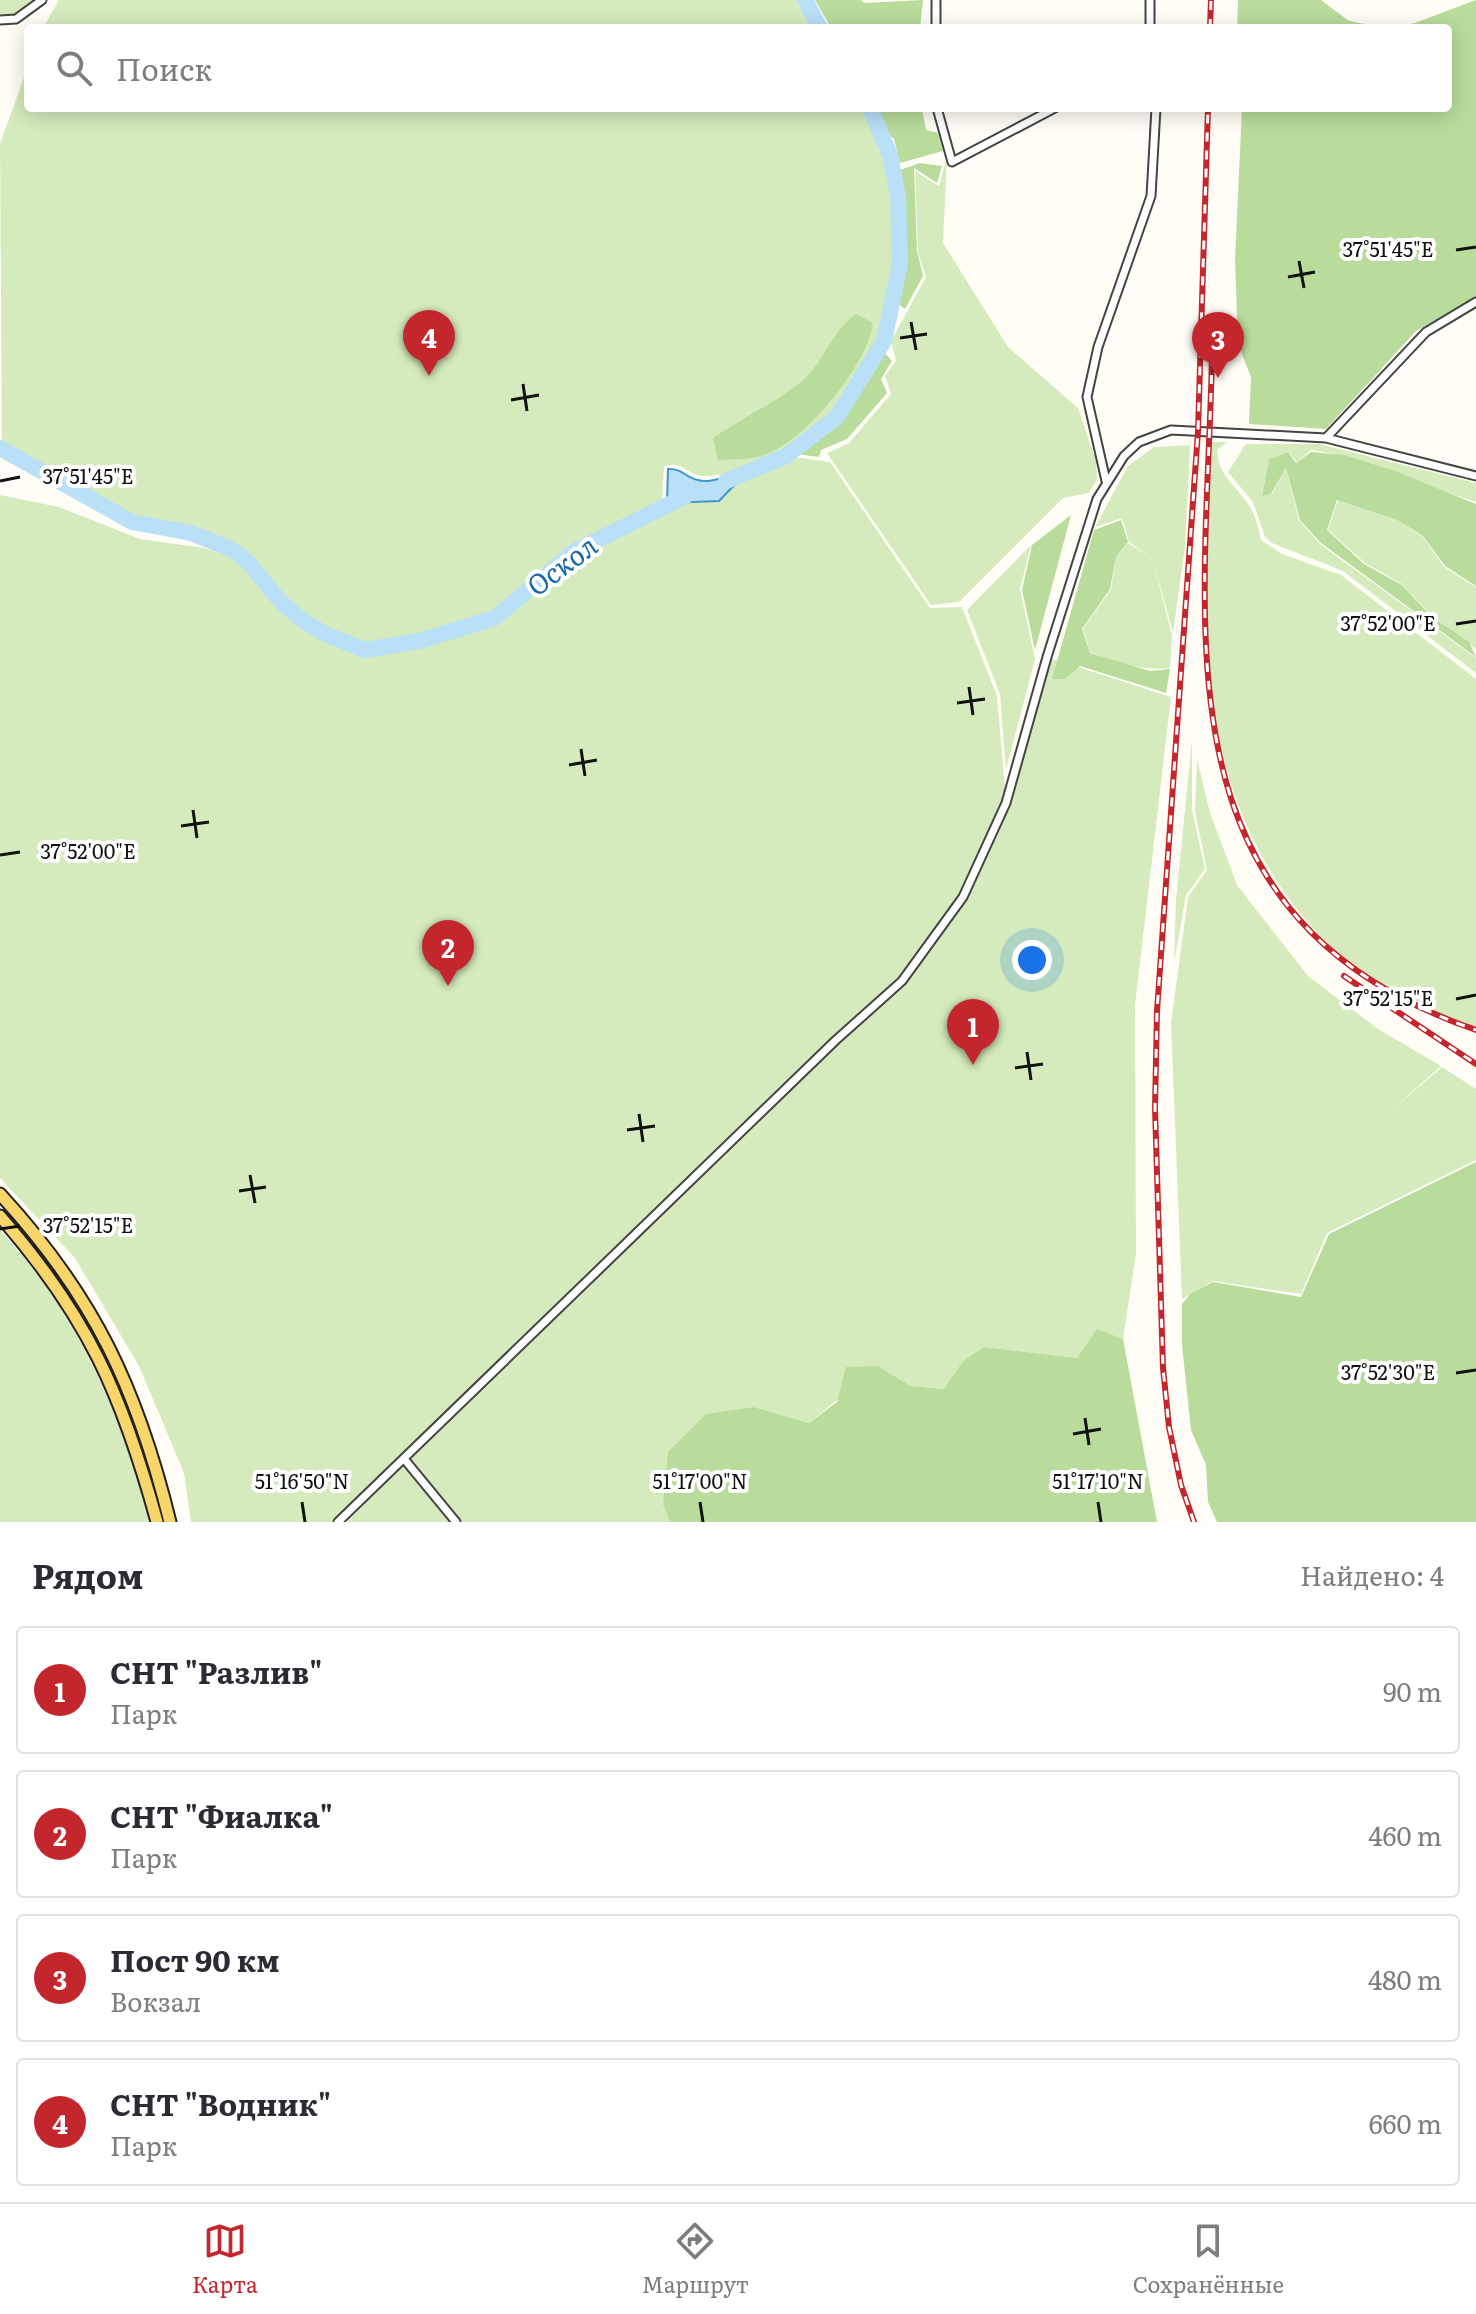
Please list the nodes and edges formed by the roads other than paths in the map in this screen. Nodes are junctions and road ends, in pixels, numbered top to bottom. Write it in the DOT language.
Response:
graph roads {
  1 [pos="42,0"];
  2 [pos="936,0"];
  3 [pos="1150,0"];
  4 [pos="0,20"];
  5 [pos="936,24"];
  6 [pos="1150,24"];
  7 [pos="938,112"];
  8 [pos="1047,112"];
  9 [pos="1156,112"];
  10 [pos="1476,302"];
  11 [pos="1326,438"];
  12 [pos="1476,476"];
  13 [pos="1106,481"];
  14 [pos="0,1194"];
  15 [pos="0,1216"];
  16 [pos="405,1460"];
  17 [pos="157,1522"];
  18 [pos="170,1522"];
  19 [pos="338,1522"];
  20 [pos="456,1522"];
  1 -- 4 [label="street"];
  2 -- 5 [label="street"];
  3 -- 6 [label="street"];
  7 -- 8 [label="street"];
  9 -- 13 [label="street"];
  10 -- 11 [label="street"];
  11 -- 12 [label="street"];
  11 -- 13 [label="street"];
  13 -- 16 [label="street"];
  14 -- 18 [label="main road"];
  15 -- 17 [label="main road"];
  16 -- 19 [label="street"];
  16 -- 20 [label="street"];
}
